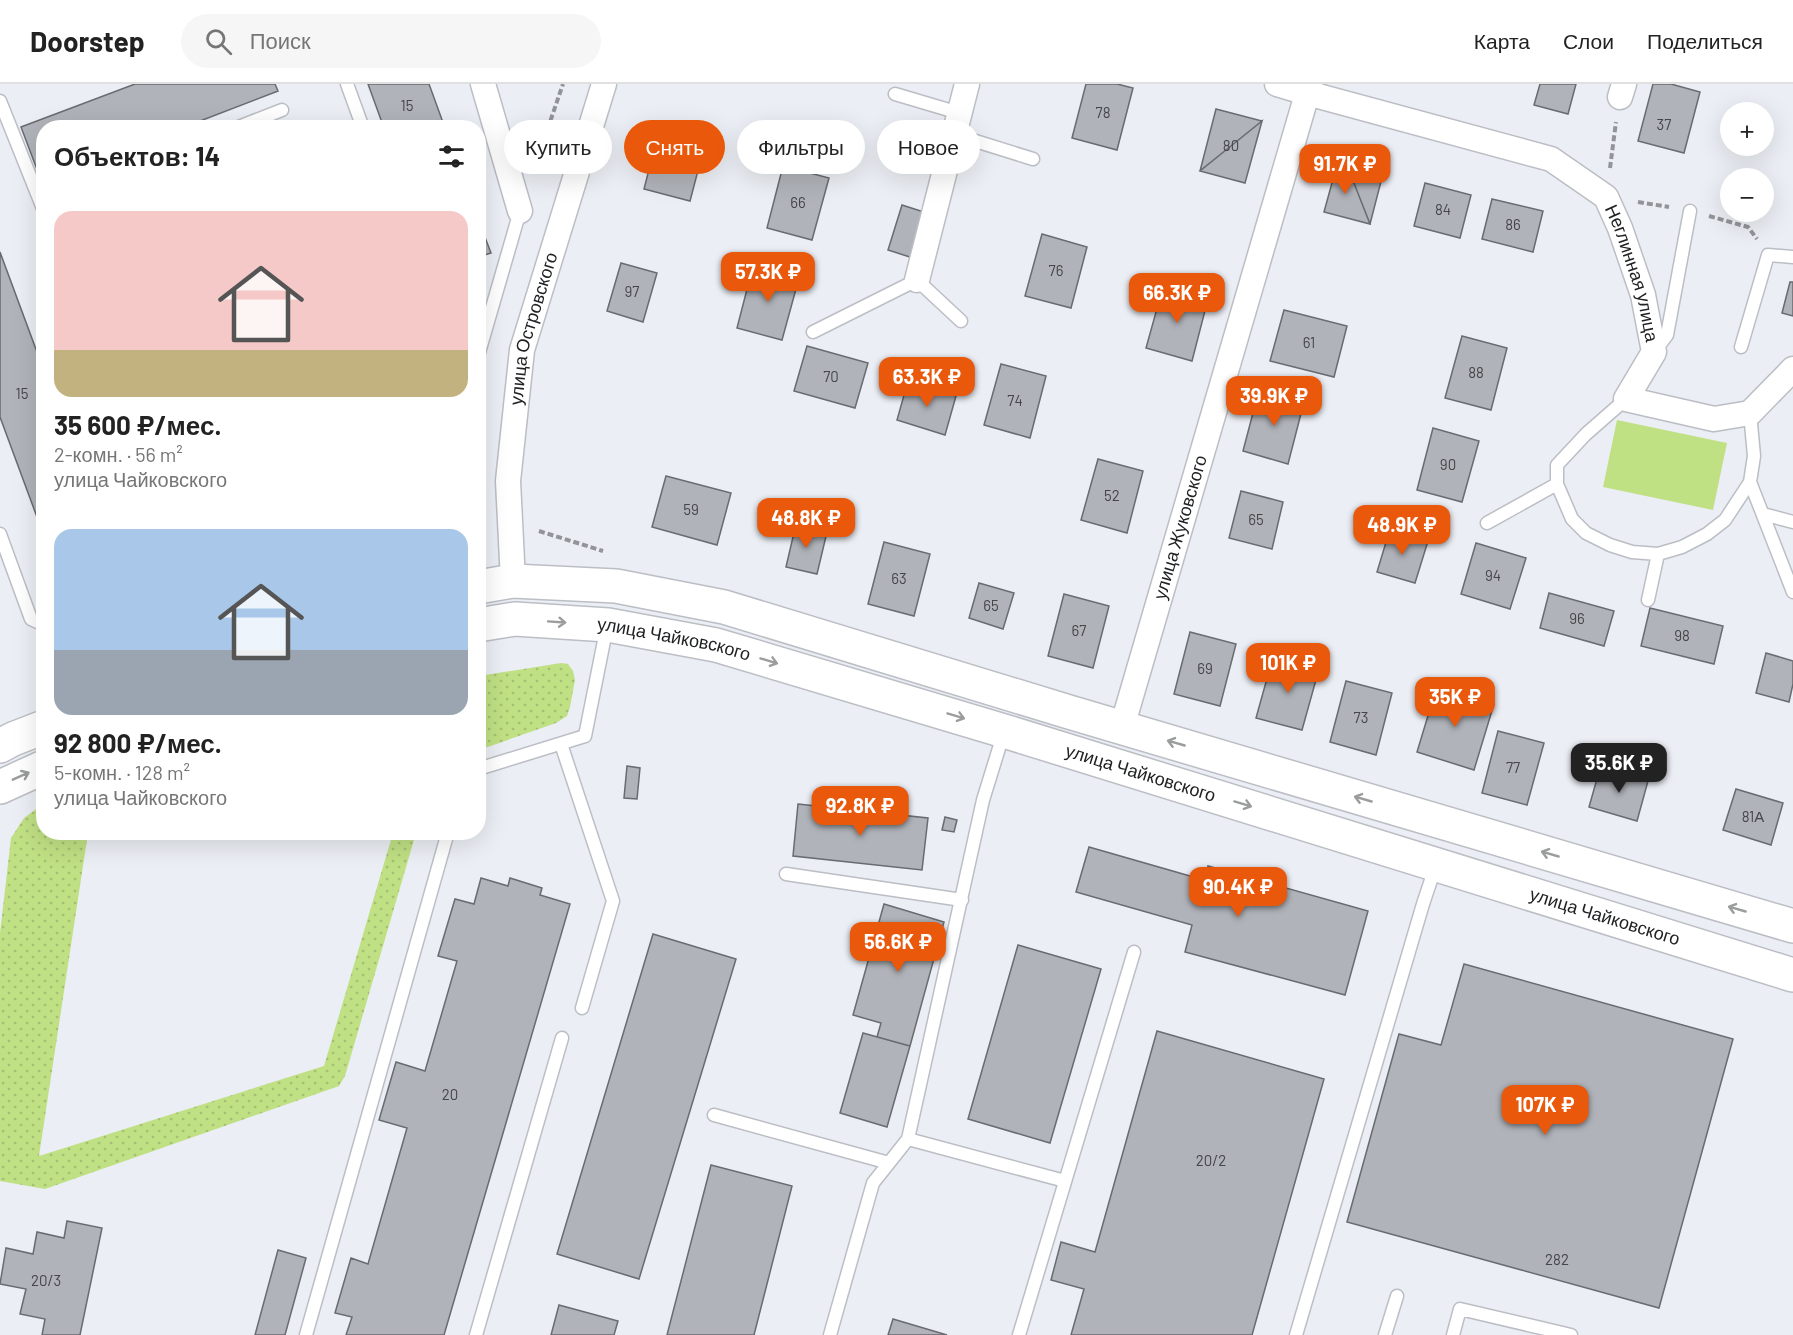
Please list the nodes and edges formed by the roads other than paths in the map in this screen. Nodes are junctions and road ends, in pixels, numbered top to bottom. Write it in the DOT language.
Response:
graph roads {
  1 [pos="347,84"];
  2 [pos="483,84"];
  3 [pos="604,84"];
  4 [pos="966,84"];
  5 [pos="1277,84"];
  6 [pos="1308,89"];
  7 [pos="896,94"];
  8 [pos="0,101"];
  9 [pos="282,110"];
  10 [pos="256,120"];
  11 [pos="360,120"];
  12 [pos="948,120"];
  13 [pos="957,120"];
  14 [pos="980,135"];
  15 [pos="1034,159"];
  16 [pos="944,174"];
  17 [pos="36,189"];
  18 [pos="520,211"];
  19 [pos="1690,211"];
  20 [pos="1793,257"];
  21 [pos="917,280"];
  22 [pos="961,321"];
  23 [pos="486,328"];
  24 [pos="813,332"];
  25 [pos="1741,347"];
  26 [pos="1654,352"];
  27 [pos="1793,369"];
  28 [pos="1626,399"];
  29 [pos="1750,413"];
  30 [pos="1750,482"];
  31 [pos="1557,484"];
  32 [pos="1763,514"];
  33 [pos="1793,522"];
  34 [pos="1487,523"];
  35 [pos="0,534"];
  36 [pos="1658,554"];
  37 [pos="513,581"];
  38 [pos="486,586"];
  39 [pos="1793,592"];
  40 [pos="1648,600"];
  41 [pos="515,619"];
  42 [pos="36,621"];
  43 [pos="486,624"];
  44 [pos="608,625"];
  45 [pos="1122,727"];
  46 [pos="36,730"];
  47 [pos="1004,731"];
  48 [pos="561,744"];
  49 [pos="0,746"];
  50 [pos="486,767"];
  51 [pos="36,770"];
  52 [pos="0,787"];
  53 [pos="446,840"];
  54 [pos="1437,863"];
  55 [pos="786,874"];
  56 [pos="962,900"];
  57 [pos="1793,926"];
  58 [pos="1134,952"];
  59 [pos="1793,975"];
  60 [pos="582,1008"];
  61 [pos="562,1038"];
  62 [pos="714,1115"];
  63 [pos="908,1139"];
  64 [pos="889,1163"];
  65 [pos="1065,1181"];
  66 [pos="1397,1296"];
  67 [pos="306,1335"];
  68 [pos="476,1335"];
  69 [pos="830,1335"];
  70 [pos="1019,1335"];
  71 [pos="1296,1335"];
  72 [pos="1386,1335"];
  73 [pos="1453,1335"];
  74 [pos="1571,1335"];
  1 -- 11 [label="lane"];
  2 -- 18 [label="street"];
  3 -- 37 [label="street, улица Островского"];
  4 -- 13 [label="street"];
  5 -- 6 [label="street, Неглинная улица"];
  6 -- 26 [label="street, Неглинная улица"];
  6 -- 45 [label="street, улица Жуковского"];
  7 -- 12 [label="lane"];
  8 -- 17 [label="lane"];
  9 -- 10 [label="lane"];
  14 -- 15 [label="lane"];
  16 -- 21 [label="street"];
  18 -- 23 [label="lane"];
  19 -- 26 [label="lane"];
  20 -- 25 [label="lane"];
  21 -- 22 [label="lane"];
  21 -- 24 [label="lane"];
  26 -- 28 [label="street, Неглинная улица"];
  27 -- 29 [label="street"];
  28 -- 29 [label="street"];
  28 -- 31 [label="lane"];
  29 -- 30 [label="lane"];
  30 -- 32 [label="lane"];
  30 -- 36 [label="lane"];
  31 -- 34 [label="lane"];
  31 -- 36 [label="lane"];
  32 -- 33 [label="lane"];
  32 -- 39 [label="lane"];
  35 -- 42 [label="lane"];
  36 -- 40 [label="lane"];
  37 -- 38 [label="main road"];
  37 -- 41 [label="main road"];
  37 -- 45 [label="main road"];
  41 -- 43 [label="main road, улица Чайковского"];
  41 -- 44 [label="main road, улица Чайковского, one-way"];
  44 -- 47 [label="main road, улица Чайковского, one-way"];
  44 -- 48 [label="lane"];
  57 -- 45 [label="main road, one-way"];
  46 -- 49 [label="main road"];
  47 -- 54 [label="main road, улица Чайковского, one-way"];
  47 -- 56 [label="lane"];
  48 -- 50 [label="lane"];
  48 -- 60 [label="lane"];
  52 -- 51 [label="main road, one-way"];
  53 -- 67 [label="lane"];
  54 -- 59 [label="main road, улица Чайковского"];
  54 -- 71 [label="lane"];
  55 -- 56 [label="lane"];
  56 -- 63 [label="lane"];
  58 -- 65 [label="lane"];
  61 -- 68 [label="lane"];
  62 -- 64 [label="lane"];
  63 -- 64 [label="lane"];
  63 -- 65 [label="lane"];
  64 -- 69 [label="lane"];
  65 -- 70 [label="lane"];
  66 -- 72 [label="lane"];
  73 -- 74 [label="lane"];
}
